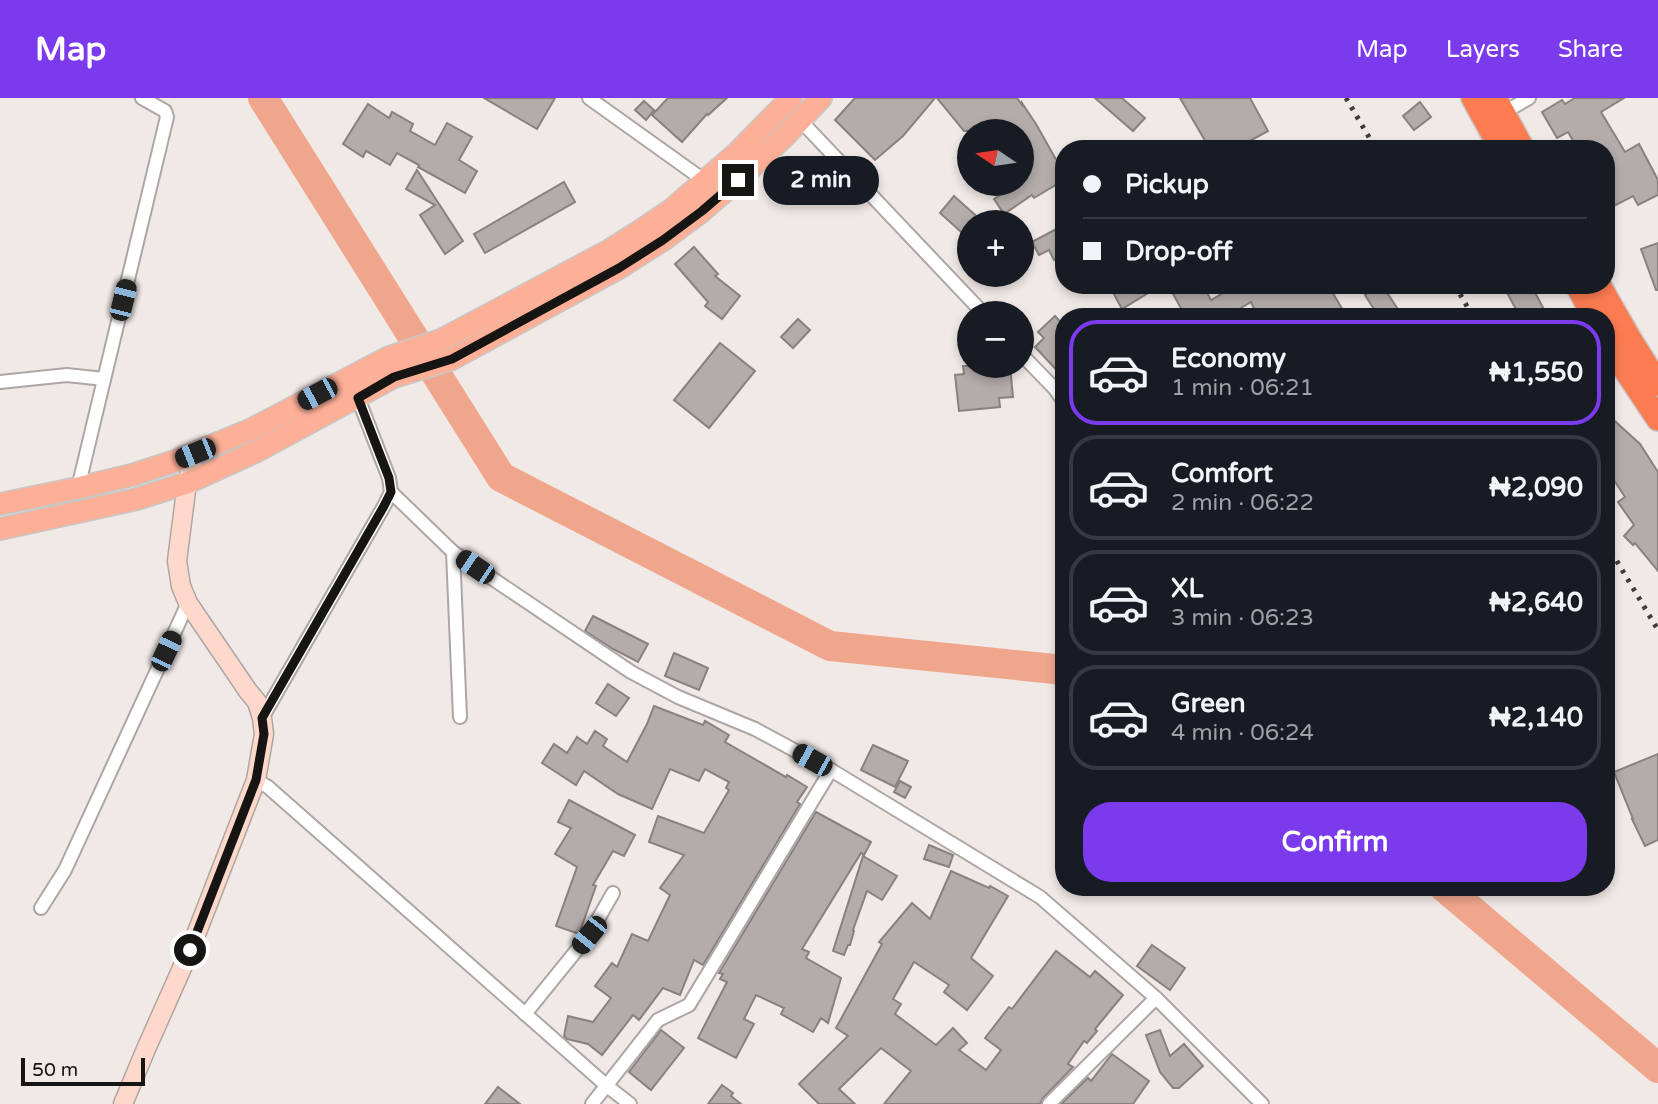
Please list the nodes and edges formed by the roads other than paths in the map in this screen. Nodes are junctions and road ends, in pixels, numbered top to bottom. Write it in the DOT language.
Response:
graph roads {
  1 [pos="142,98"];
  2 [pos="589,98"];
  3 [pos="791,98"];
  4 [pos="821,98"];
  5 [pos="1473,98"];
  6 [pos="1529,98"];
  7 [pos="1499,105"];
  8 [pos="800,120"];
  9 [pos="1496,140"];
  10 [pos="1518,140"];
  11 [pos="705,181"];
  12 [pos="972,301"];
  13 [pos="1615,314"];
  14 [pos="447,349"];
  15 [pos="1615,354"];
  16 [pos="391,367"];
  17 [pos="1034,368"];
  18 [pos="104,379"];
  19 [pos="0,382"];
  20 [pos="1658,384"];
  21 [pos="1055,390"];
  22 [pos="358,398"];
  23 [pos="1658,419"];
  24 [pos="195,453"];
  25 [pos="187,482"];
  26 [pos="78,488"];
  27 [pos="391,492"];
  28 [pos="0,504"];
  29 [pos="0,529"];
  30 [pos="453,551"];
  31 [pos="188,603"];
  32 [pos="460,717"];
  33 [pos="262,718"];
  34 [pos="831,771"];
  35 [pos="256,780"];
  36 [pos="613,893"];
  37 [pos="41,908"];
  38 [pos="1156,998"];
  39 [pos="525,1014"];
  40 [pos="607,1086"];
  41 [pos="123,1104"];
  42 [pos="592,1104"];
  43 [pos="630,1104"];
  44 [pos="1049,1104"];
  45 [pos="1262,1104"];
  1 -- 18 [label="street"];
  2 -- 11 [label="street"];
  3 -- 11 [label="main road"];
  4 -- 8 [label="main road"];
  5 -- 9 [label="highway"];
  6 -- 7 [label="street"];
  7 -- 10 [label="highway"];
  8 -- 12 [label="street"];
  8 -- 14 [label="main road"];
  11 -- 14 [label="main road"];
  13 -- 20 [label="highway"];
  14 -- 16 [label="main road"];
  15 -- 23 [label="highway"];
  16 -- 22 [label="main road"];
  16 -- 24 [label="main road"];
  17 -- 21 [label="street"];
  18 -- 19 [label="street"];
  18 -- 26 [label="street"];
  22 -- 25 [label="main road"];
  22 -- 27 [label="street"];
  24 -- 25 [label="street"];
  24 -- 26 [label="main road"];
  25 -- 29 [label="main road"];
  25 -- 31 [label="street"];
  26 -- 28 [label="main road"];
  27 -- 30 [label="street"];
  27 -- 33 [label="street"];
  30 -- 32 [label="street"];
  30 -- 34 [label="street"];
  31 -- 33 [label="street"];
  31 -- 37 [label="street"];
  33 -- 35 [label="street"];
  34 -- 38 [label="street"];
  34 -- 40 [label="street"];
  35 -- 39 [label="street"];
  35 -- 41 [label="street"];
  36 -- 39 [label="street"];
  38 -- 44 [label="street"];
  38 -- 45 [label="street"];
  39 -- 40 [label="street"];
  40 -- 42 [label="street"];
  40 -- 43 [label="street"];
}
